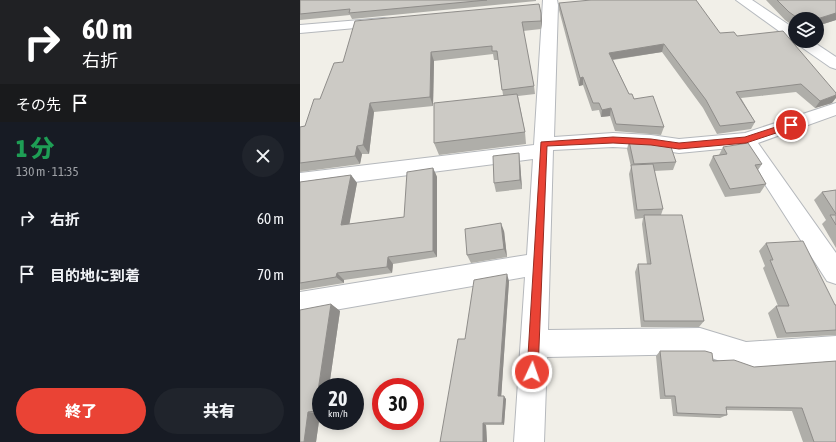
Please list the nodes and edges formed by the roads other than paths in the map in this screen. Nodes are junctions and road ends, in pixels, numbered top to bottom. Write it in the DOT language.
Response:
graph roads {
  1 [pos="743,0"];
  2 [pos="551,4"];
  3 [pos="400,20"];
  4 [pos="300,29"];
  5 [pos="788,31"];
  6 [pos="812,48"];
  7 [pos="836,64"];
  8 [pos="836,110"];
  9 [pos="746,140"];
  10 [pos="543,147"];
  11 [pos="300,181"];
  12 [pos="538,264"];
  13 [pos="836,273"];
  14 [pos="300,304"];
  15 [pos="534,344"];
  16 [pos="836,350"];
  17 [pos="529,442"];
  1 -- 5 [label="street"];
  2 -- 10 [label="street"];
  3 -- 4 [label="street"];
  6 -- 7 [label="street"];
  8 -- 9 [label="street"];
  9 -- 10 [label="street"];
  9 -- 13 [label="street"];
  10 -- 11 [label="street"];
  10 -- 12 [label="street"];
  12 -- 14 [label="street"];
  12 -- 15 [label="street"];
  15 -- 16 [label="street"];
  15 -- 17 [label="street"];
}
